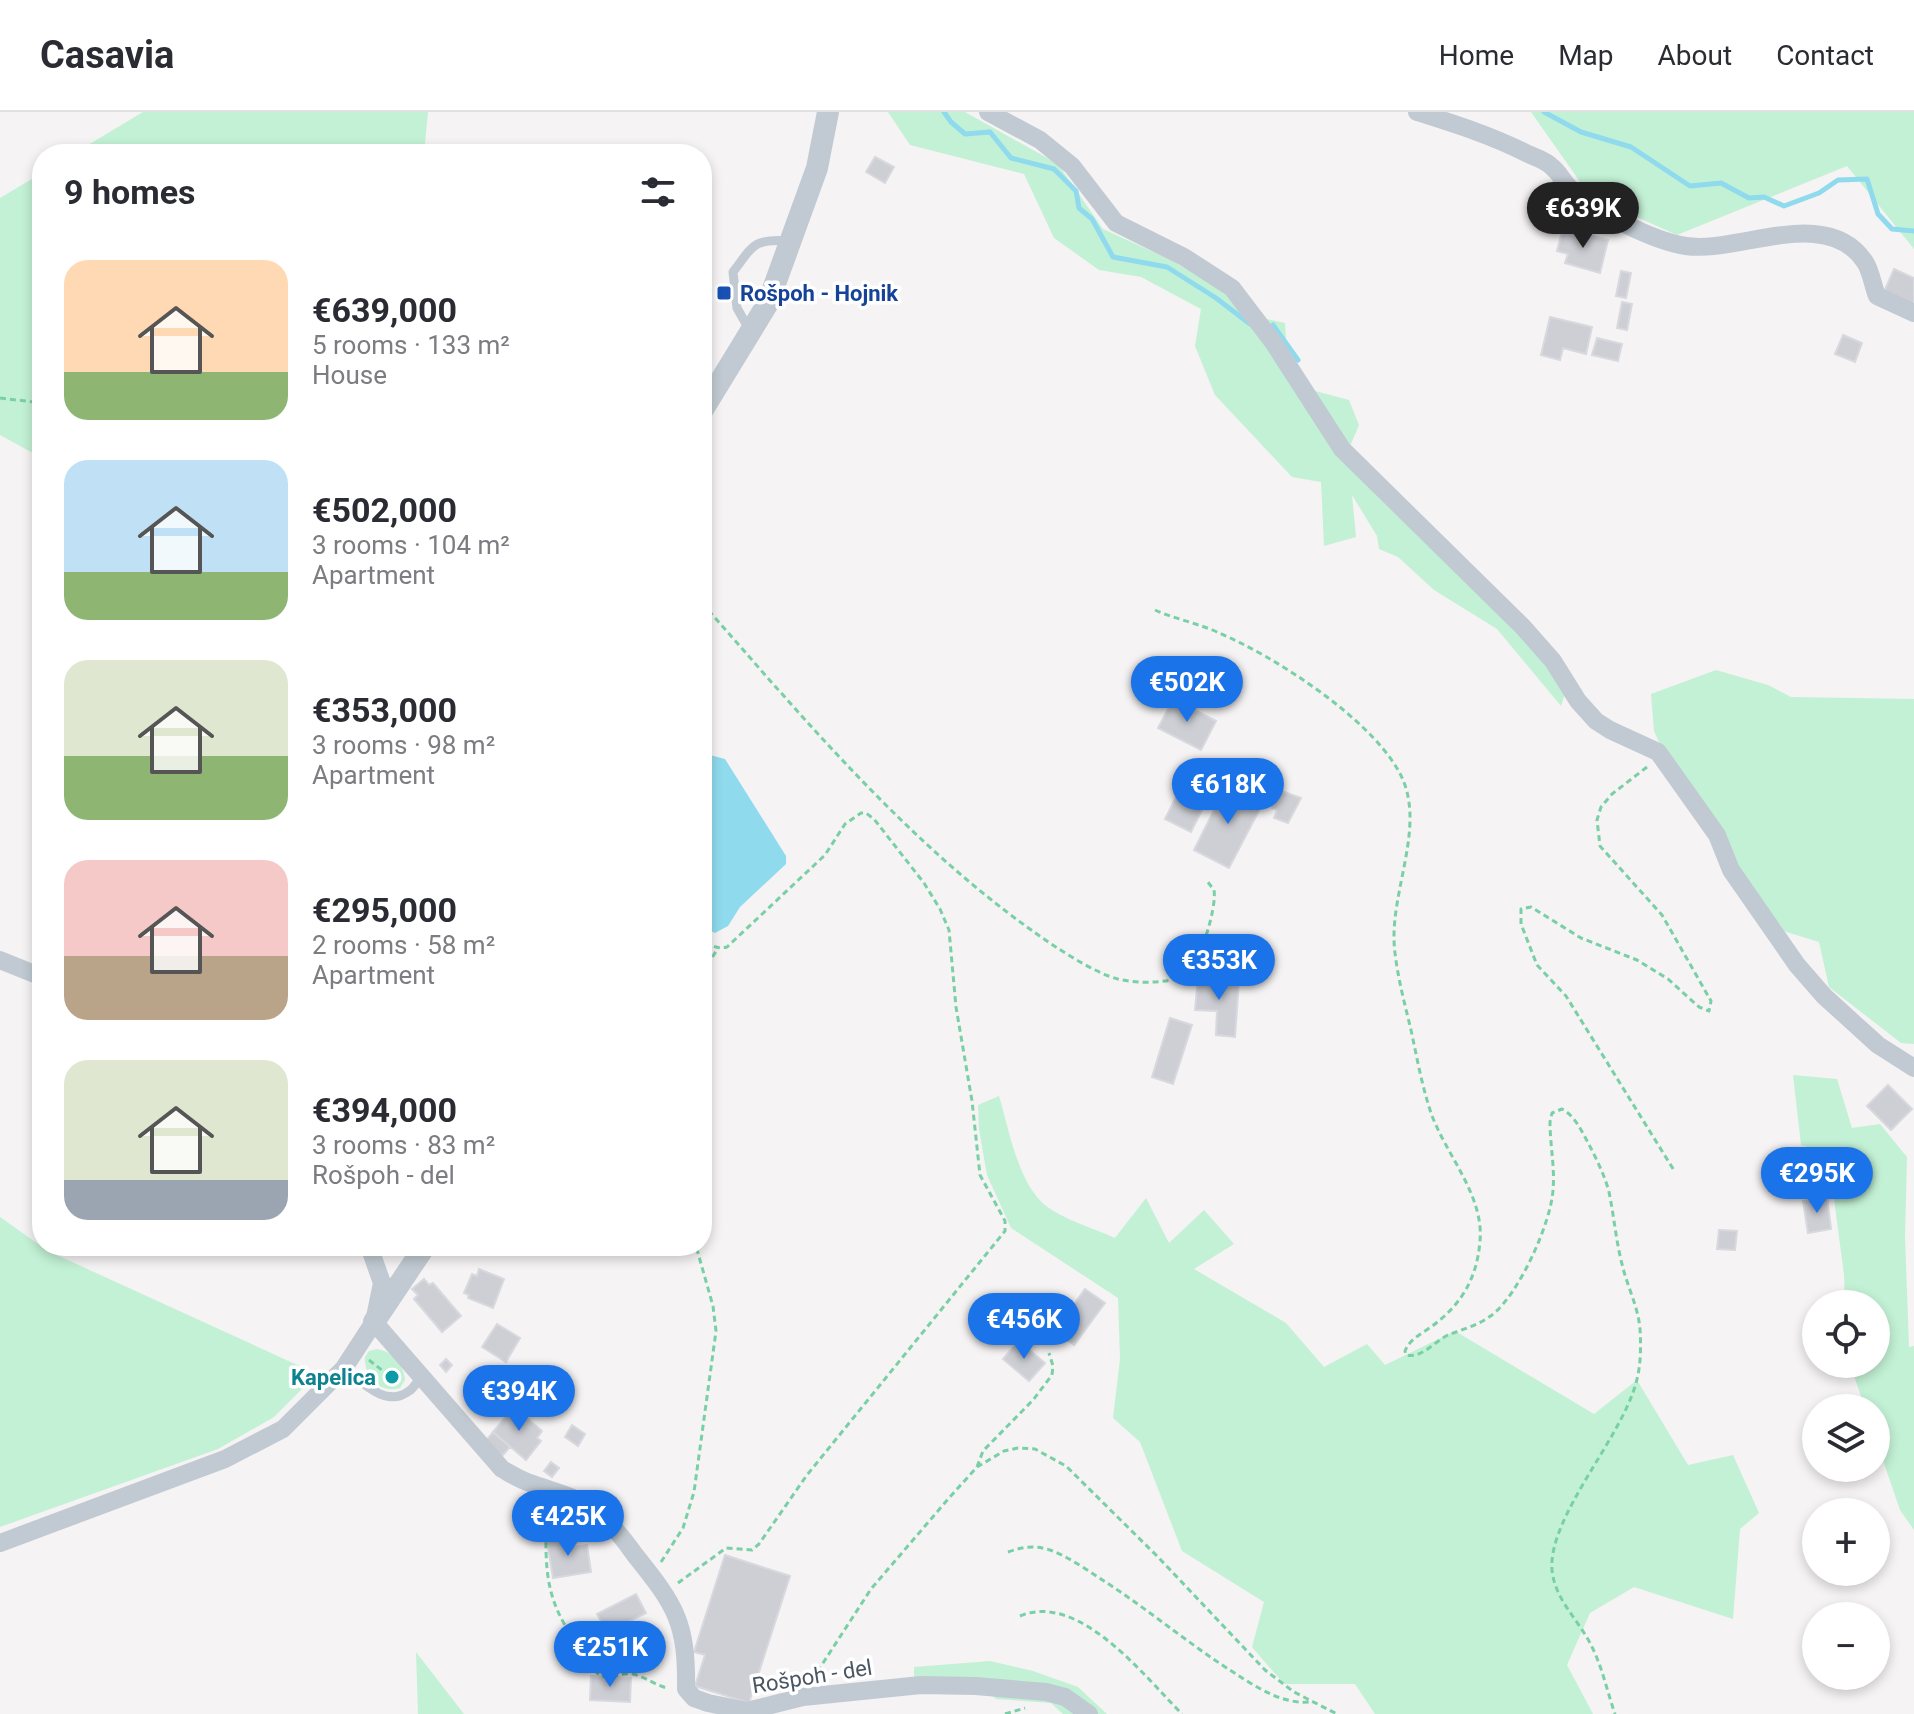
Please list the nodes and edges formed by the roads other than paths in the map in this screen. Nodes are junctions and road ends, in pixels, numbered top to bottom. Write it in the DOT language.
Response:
graph roads {
  1 [pos="828,112"];
  2 [pos="988,112"];
  3 [pos="1417,112"];
  4 [pos="792,241"];
  5 [pos="1914,313"];
  6 [pos="750,331"];
  7 [pos="712,394"];
  8 [pos="0,960"];
  9 [pos="32,973"];
  10 [pos="1914,1068"];
  11 [pos="373,1256"];
  12 [pos="418,1256"];
  13 [pos="374,1322"];
  14 [pos="344,1368"];
  15 [pos="423,1376"];
  16 [pos="0,1543"];
  17 [pos="1089,1714"];
  1 -- 4 [label="street"];
  2 -- 10 [label="street"];
  3 -- 5 [label="street"];
  4 -- 6 [label="street"];
  4 -- 6 [label="lane"];
  6 -- 7 [label="street"];
  8 -- 9 [label="street"];
  11 -- 13 [label="street"];
  12 -- 13 [label="street"];
  13 -- 14 [label="street"];
  13 -- 15 [label="street"];
  14 -- 15 [label="lane"];
  14 -- 16 [label="street"];
  15 -- 17 [label="street, Rošpoh - del"];
}
